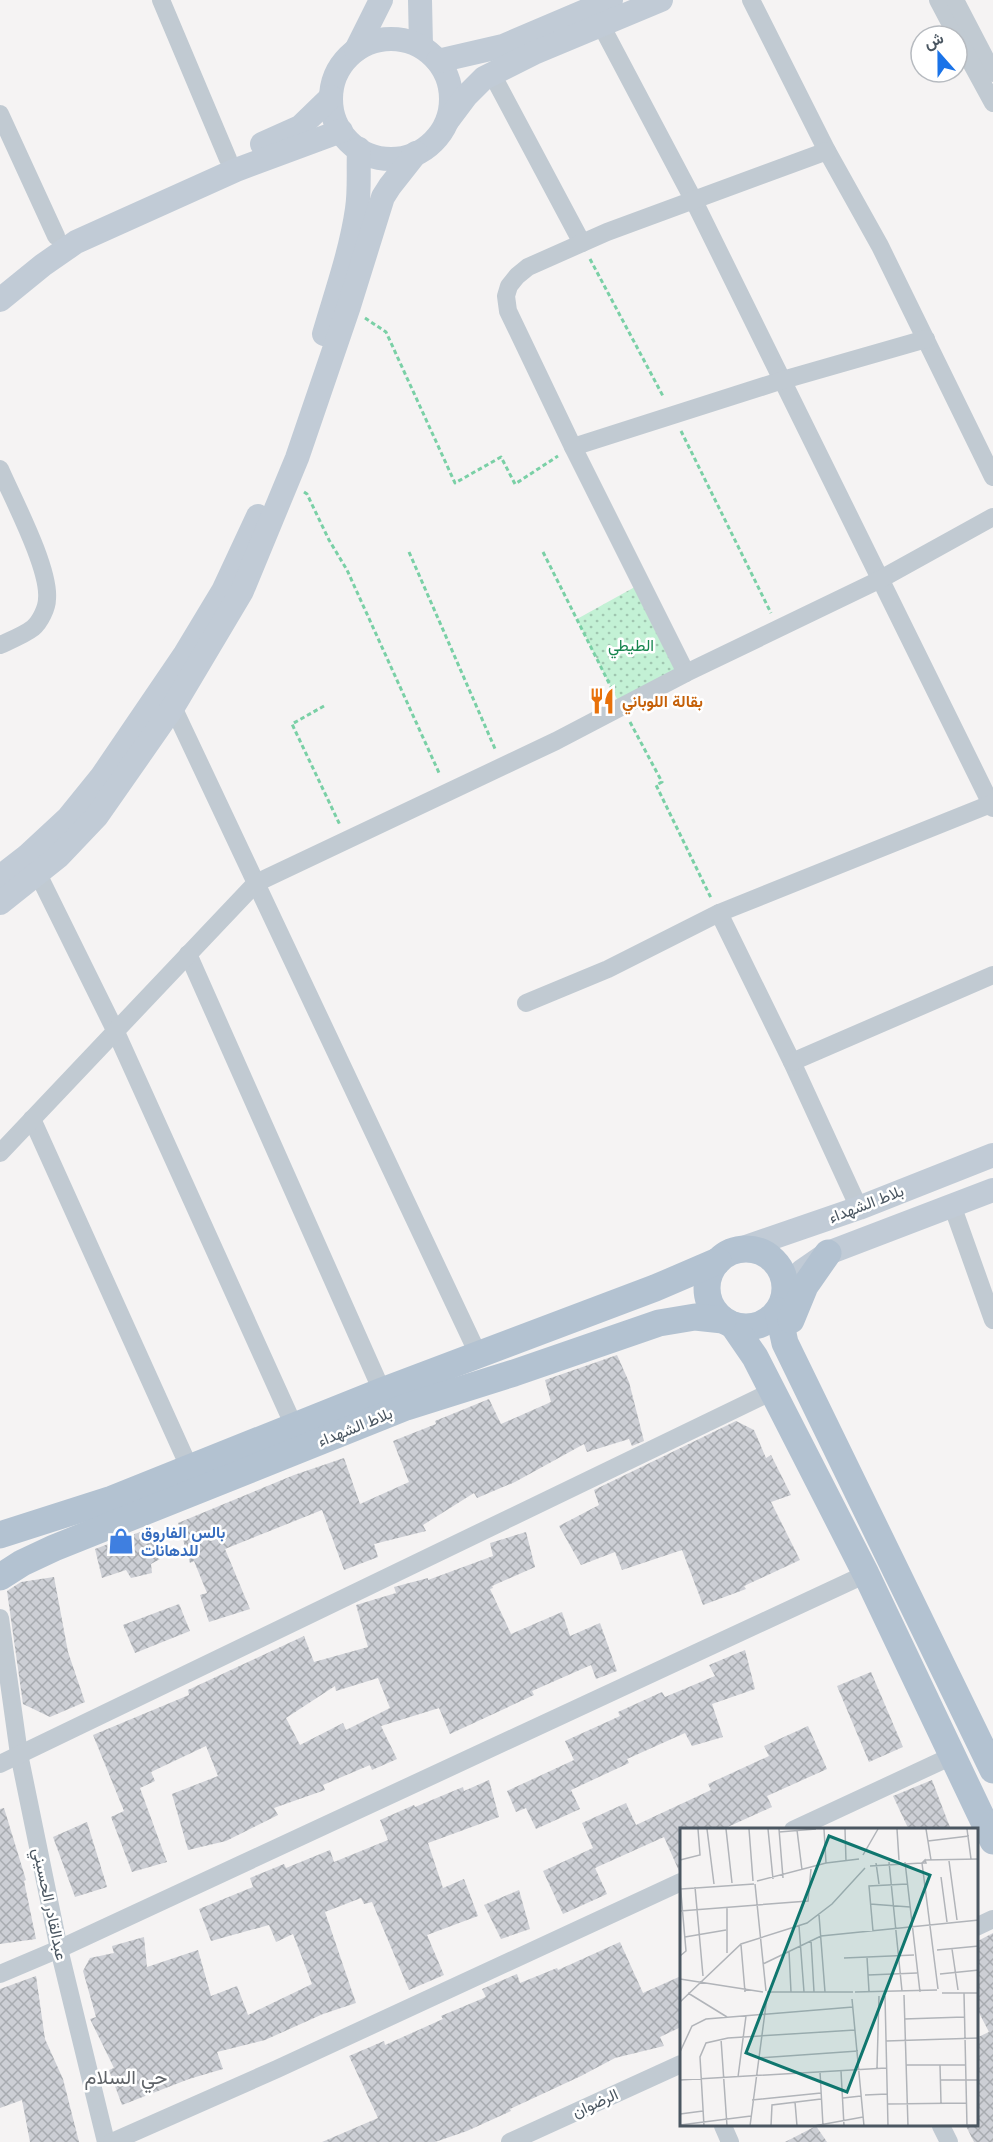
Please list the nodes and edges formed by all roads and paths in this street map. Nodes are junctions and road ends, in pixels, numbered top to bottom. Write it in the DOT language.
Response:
graph roads {
  1 [pos="161,0"];
  2 [pos="381,0"];
  3 [pos="420,0"];
  4 [pos="611,0"];
  5 [pos="661,0"];
  6 [pos="751,0"];
  7 [pos="938,0"];
  8 [pos="955,0"];
  9 [pos="951,24"];
  10 [pos="601,25"];
  11 [pos="356,50"];
  12 [pos="430,54"];
  13 [pos="969,58"];
  14 [pos="993,73"];
  15 [pos="492,74"];
  16 [pos="331,97"];
  17 [pos="993,103"];
  18 [pos="0,114"];
  19 [pos="447,122"];
  20 [pos="341,131"];
  21 [pos="359,149"];
  22 [pos="827,151"];
  23 [pos="416,153"];
  24 [pos="228,159"];
  25 [pos="693,199"];
  26 [pos="56,236"];
  27 [pos="582,243"];
  28 [pos="0,279"];
  29 [pos="0,300"];
  30 [pos="349,306"];
  31 [pos="926,339"];
  32 [pos="783,380"];
  33 [pos="673,415"];
  34 [pos="573,447"];
  35 [pos="0,470"];
  36 [pos="993,477"];
  37 [pos="288,481"];
  38 [pos="993,517"];
  39 [pos="409,552"];
  40 [pos="543,552"];
  41 [pos="879,580"];
  42 [pos="778,628"];
  43 [pos="0,645"];
  44 [pos="686,673"];
  45 [pos="324,706"];
  46 [pos="173,707"];
  47 [pos="621,707"];
  48 [pos="503,766"];
  49 [pos="448,792"];
  50 [pos="992,805"];
  51 [pos="348,840"];
  52 [pos="38,874"];
  53 [pos="0,877"];
  54 [pos="256,883"];
  55 [pos="0,903"];
  56 [pos="719,914"];
  57 [pos="188,954"];
  58 [pos="993,975"];
  59 [pos="526,1003"];
  60 [pos="115,1030"];
  61 [pos="792,1062"];
  62 [pos="32,1119"];
  63 [pos="0,1153"];
  64 [pos="993,1155"];
  65 [pos="993,1190"];
  66 [pos="952,1205"];
  67 [pos="859,1208"];
  68 [pos="828,1253"];
  69 [pos="728,1255"];
  70 [pos="676,1280"];
  71 [pos="781,1303"];
  72 [pos="681,1318"];
  73 [pos="993,1320"];
  74 [pos="728,1322"];
  75 [pos="785,1343"];
  76 [pos="478,1354"];
  77 [pos="755,1357"];
  78 [pos="382,1391"];
  79 [pos="773,1391"];
  80 [pos="294,1426"];
  81 [pos="190,1468"];
  82 [pos="0,1535"];
  83 [pos="866,1574"];
  84 [pos="0,1577"];
  85 [pos="0,1618"];
  86 [pos="3,1658"];
  87 [pos="19,1754"];
  88 [pos="952,1756"];
  89 [pos="0,1764"];
  90 [pos="993,1770"];
  91 [pos="797,1828"];
  92 [pos="993,1841"];
  93 [pos="680,1882"];
  94 [pos="993,1919"];
  95 [pos="978,1927"];
  96 [pos="59,1949"];
  97 [pos="0,1974"];
  98 [pos="680,2064"];
  99 [pos="723,2127"];
  100 [pos="942,2127"];
  101 [pos="106,2142"];
  102 [pos="112,2142"];
  103 [pos="510,2142"];
  104 [pos="730,2142"];
  105 [pos="949,2142"];
  1 -- 24 [label="street"];
  2 -- 11 [label="main road"];
  3 -- 12 [label="main road"];
  4 -- 12 [label="main road"];
  5 -- 10 [label="main road"];
  6 -- 22 [label="street"];
  7 -- 9 [label="street"];
  8 -- 14 [label="street"];
  10 -- 15 [label="main road"];
  10 -- 25 [label="street"];
  11 -- 12 [label="main road"];
  11 -- 16 [label="main road"];
  12 -- 19 [label="main road"];
  13 -- 17 [label="street"];
  15 -- 19 [label="main road"];
  15 -- 27 [label="street"];
  16 -- 20 [label="main road"];
  16 -- 24 [label="main road"];
  18 -- 26 [label="street"];
  19 -- 23 [label="main road"];
  20 -- 21 [label="main road"];
  20 -- 29 [label="main road"];
  21 -- 23 [label="main road"];
  21 -- 53 [label="main road"];
  22 -- 25 [label="street"];
  22 -- 31 [label="street"];
  23 -- 30 [label="main road"];
  24 -- 26 [label="main road"];
  25 -- 27 [label="street"];
  25 -- 32 [label="street"];
  26 -- 28 [label="main road"];
  27 -- 33 [label="path"];
  27 -- 34 [label="street"];
  30 -- 34 [label="path"];
  30 -- 37 [label="main road"];
  31 -- 32 [label="street"];
  31 -- 36 [label="street"];
  32 -- 33 [label="street"];
  32 -- 41 [label="street"];
  33 -- 34 [label="street"];
  33 -- 42 [label="path"];
  34 -- 44 [label="street"];
  35 -- 43 [label="street"];
  37 -- 46 [label="main road"];
  37 -- 49 [label="path"];
  38 -- 41 [label="street"];
  39 -- 48 [label="path"];
  40 -- 47 [label="path"];
  41 -- 42 [label="street"];
  41 -- 50 [label="street"];
  42 -- 44 [label="street"];
  44 -- 47 [label="street"];
  45 -- 51 [label="path"];
  46 -- 52 [label="main road"];
  46 -- 54 [label="street"];
  47 -- 48 [label="street"];
  47 -- 56 [label="path"];
  48 -- 49 [label="street"];
  49 -- 51 [label="street"];
  50 -- 56 [label="street"];
  51 -- 54 [label="street"];
  52 -- 55 [label="main road"];
  52 -- 60 [label="street"];
  54 -- 57 [label="street"];
  54 -- 76 [label="street"];
  56 -- 59 [label="street"];
  56 -- 61 [label="street"];
  57 -- 60 [label="street"];
  57 -- 78 [label="street"];
  58 -- 61 [label="street"];
  60 -- 62 [label="street"];
  60 -- 80 [label="street"];
  61 -- 67 [label="street"];
  62 -- 63 [label="street"];
  62 -- 81 [label="street"];
  64 -- 67 [label="main road, بلاط الشهداء"];
  65 -- 66 [label="main road, بلاط الشهداء"];
  66 -- 68 [label="main road, بلاط الشهداء"];
  66 -- 73 [label="street"];
  67 -- 69 [label="main road, بلاط الشهداء"];
  68 -- 71 [label="main road, بلاط الشهداء"];
  68 -- 75 [label="main road"];
  69 -- 70 [label="main road, بلاط الشهداء"];
  69 -- 71 [label="main road"];
  69 -- 74 [label="main road"];
  70 -- 72 [label="main road"];
  70 -- 76 [label="main road, بلاط الشهداء"];
  71 -- 74 [label="main road"];
  71 -- 75 [label="main road"];
  72 -- 74 [label="main road, بلاط الشهداء"];
  72 -- 84 [label="main road, بلاط الشهداء"];
  74 -- 77 [label="main road"];
  75 -- 77 [label="main road"];
  75 -- 90 [label="main road"];
  76 -- 78 [label="main road, بلاط الشهداء"];
  77 -- 79 [label="main road"];
  78 -- 80 [label="main road, بلاط الشهداء"];
  79 -- 83 [label="main road"];
  79 -- 87 [label="street"];
  80 -- 81 [label="main road, بلاط الشهداء"];
  81 -- 82 [label="main road, بلاط الشهداء"];
  83 -- 88 [label="main road"];
  83 -- 96 [label="street"];
  85 -- 86 [label="street, عبدالقادر الحسيني"];
  86 -- 87 [label="street, عبدالقادر الحسيني"];
  87 -- 89 [label="street"];
  87 -- 96 [label="street, عبدالقادر الحسيني"];
  88 -- 91 [label="street"];
  88 -- 92 [label="main road"];
  93 -- 102 [label="street"];
  94 -- 95 [label="street"];
  96 -- 97 [label="street"];
  96 -- 101 [label="street, عبدالقادر الحسيني"];
  98 -- 103 [label="street, الرضوان"];
  99 -- 104 [label="street"];
  100 -- 105 [label="street"];
}
